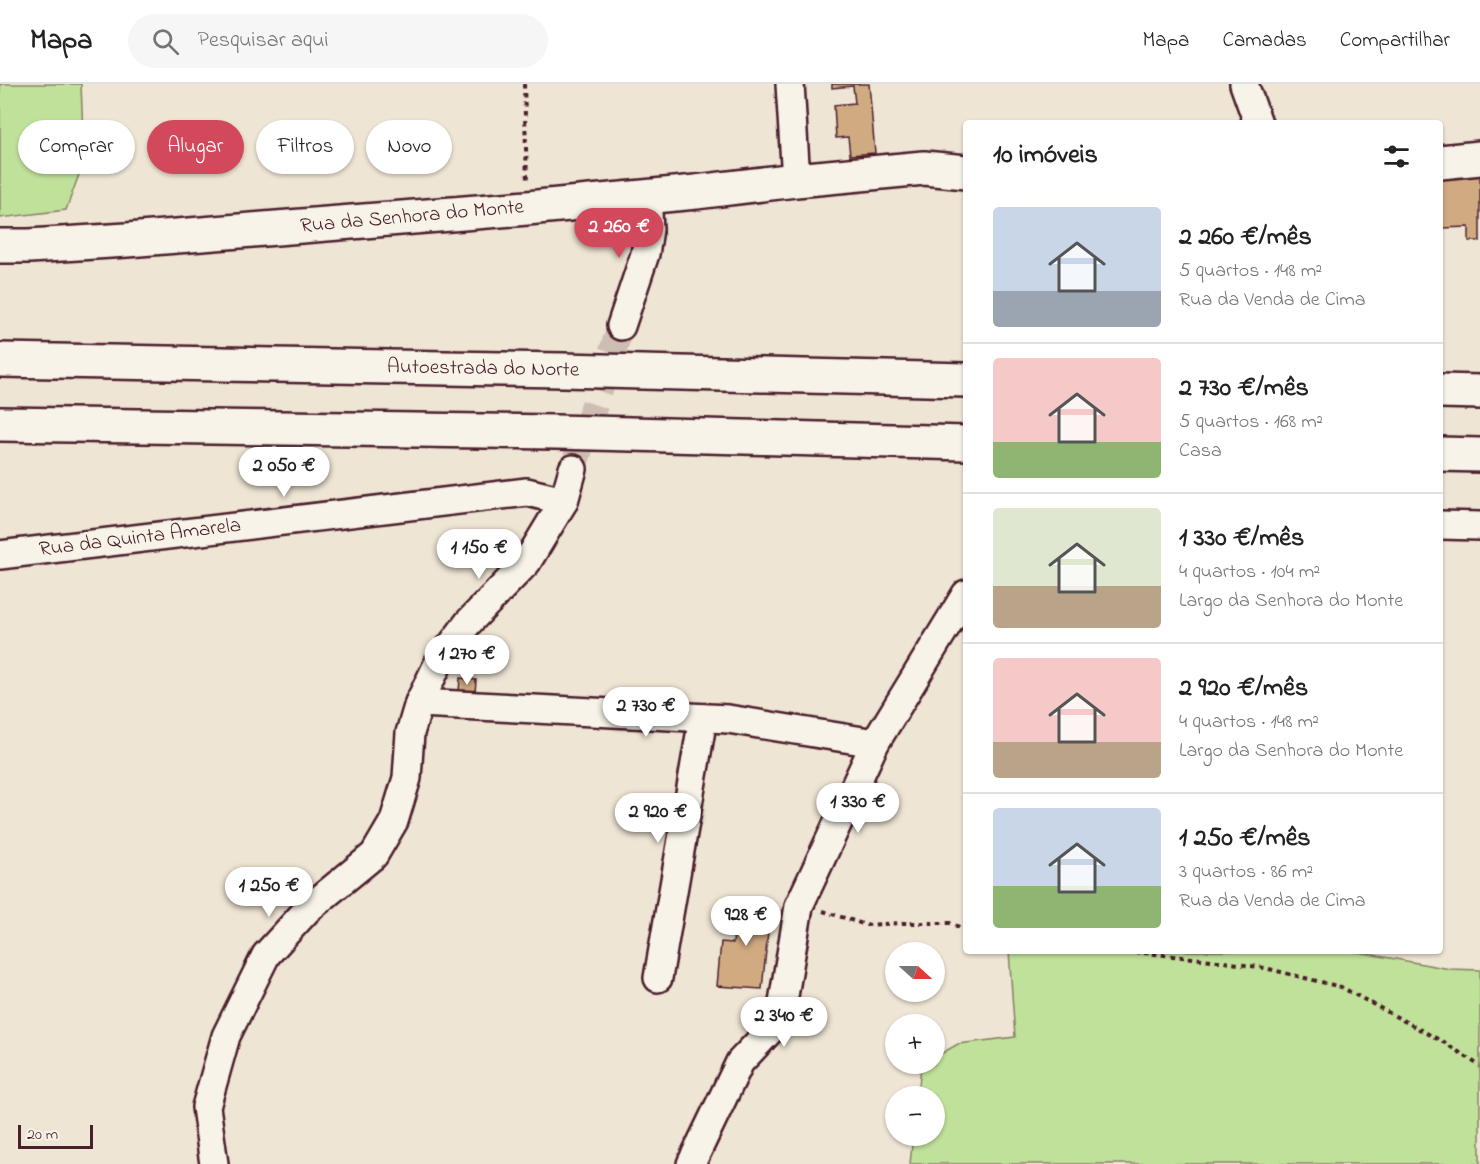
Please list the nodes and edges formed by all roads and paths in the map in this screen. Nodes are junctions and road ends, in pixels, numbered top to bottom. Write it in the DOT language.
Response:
graph roads {
  1 [pos="524,84"];
  2 [pos="790,84"];
  3 [pos="1244,84"];
  4 [pos="1257,120"];
  5 [pos="1480,158"];
  6 [pos="1443,162"];
  7 [pos="963,172"];
  8 [pos="796,180"];
  9 [pos="647,196"];
  10 [pos="527,208"];
  11 [pos="0,246"];
  12 [pos="621,326"];
  13 [pos="0,360"];
  14 [pos="963,380"];
  15 [pos="1443,391"];
  16 [pos="1480,392"];
  17 [pos="0,424"];
  18 [pos="963,443"];
  19 [pos="1443,454"];
  20 [pos="1480,455"];
  21 [pos="573,469"];
  22 [pos="564,501"];
  23 [pos="1443,525"];
  24 [pos="1480,526"];
  25 [pos="0,555"];
  26 [pos="963,599"];
  27 [pos="420,703"];
  28 [pos="703,718"];
  29 [pos="875,743"];
  30 [pos="799,906"];
  31 [pos="963,929"];
  32 [pos="1153,954"];
  33 [pos="658,978"];
  34 [pos="1480,1066"];
  35 [pos="214,1164"];
  36 [pos="691,1164"];
  1 -- 10 [label="path"];
  2 -- 8 [label="street"];
  3 -- 4 [label="street"];
  5 -- 6 [label="main road"];
  7 -- 8 [label="main road, Rua da Senhora do Monte"];
  8 -- 9 [label="main road, Rua da Senhora do Monte"];
  9 -- 10 [label="main road, Rua da Senhora do Monte"];
  9 -- 12 [label="street"];
  10 -- 11 [label="main road, Rua da Senhora do Monte"];
  13 -- 14 [label="main road, Autoestrada do Norte"];
  15 -- 16 [label="main road"];
  17 -- 18 [label="main road"];
  19 -- 20 [label="main road"];
  21 -- 22 [label="street"];
  22 -- 25 [label="street, Rua da Quinta Amarela"];
  22 -- 27 [label="street"];
  23 -- 24 [label="street"];
  26 -- 29 [label="street"];
  27 -- 28 [label="street"];
  27 -- 35 [label="street"];
  28 -- 29 [label="street"];
  28 -- 33 [label="street"];
  29 -- 30 [label="street"];
  30 -- 31 [label="path"];
  30 -- 36 [label="street"];
  32 -- 34 [label="path"];
}
